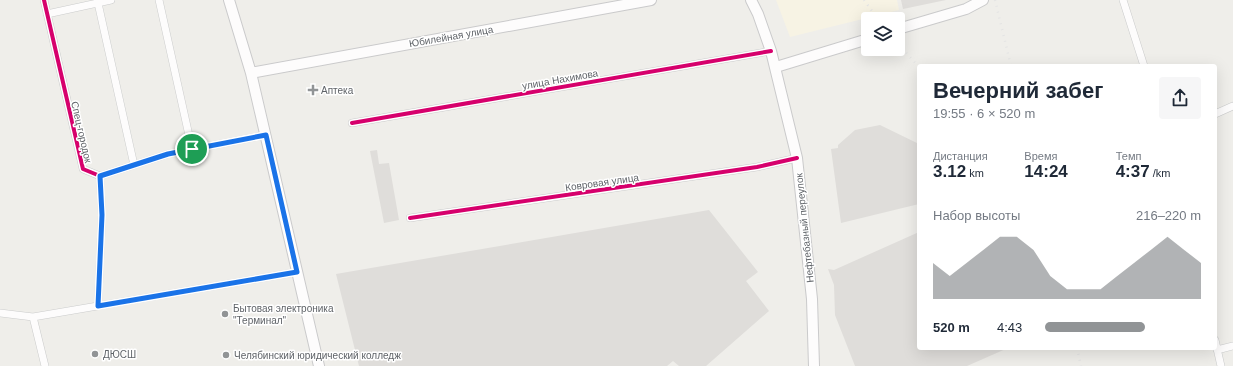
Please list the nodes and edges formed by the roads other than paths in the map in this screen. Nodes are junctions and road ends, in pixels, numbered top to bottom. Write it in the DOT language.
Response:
graph roads {
  1 [pos="44,0"];
  2 [pos="111,0"];
  3 [pos="159,0"];
  4 [pos="229,0"];
  5 [pos="651,0"];
  6 [pos="751,0"];
  7 [pos="983,0"];
  8 [pos="1123,0"];
  9 [pos="98,3"];
  10 [pos="46,14"];
  11 [pos="905,27"];
  12 [pos="861,41"];
  13 [pos="771,51"];
  14 [pos="1143,64"];
  15 [pos="776,67"];
  16 [pos="251,73"];
  17 [pos="1233,106"];
  18 [pos="1217,113"];
  19 [pos="352,123"];
  20 [pos="266,135"];
  21 [pos="192,149"];
  22 [pos="797,158"];
  23 [pos="134,165"];
  24 [pos="100,176"];
  25 [pos="410,218"];
  26 [pos="297,272"];
  27 [pos="98,306"];
  28 [pos="0,313"];
  29 [pos="33,317"];
  30 [pos="1233,346"];
  31 [pos="1217,350"];
  32 [pos="45,366"];
  33 [pos="319,366"];
  34 [pos="814,366"];
  35 [pos="1221,366"];
  1 -- 10 [label="street, Спец-городок"];
  2 -- 9 [label="street"];
  3 -- 21 [label="street"];
  4 -- 16 [label="main road"];
  5 -- 16 [label="main road, Юбилейная улица"];
  6 -- 13 [label="main road, Нефтебазный переулок"];
  7 -- 11 [label="main road"];
  8 -- 14 [label="street"];
  9 -- 10 [label="street"];
  9 -- 23 [label="street"];
  10 -- 24 [label="street, Спец-городок"];
  12 -- 15 [label="main road"];
  13 -- 15 [label="main road, Нефтебазный переулок"];
  13 -- 19 [label="street, улица Нахимова"];
  15 -- 22 [label="main road, Нефтебазный переулок"];
  16 -- 20 [label="main road"];
  17 -- 18 [label="street"];
  20 -- 21 [label="street"];
  20 -- 26 [label="main road"];
  21 -- 23 [label="street"];
  22 -- 25 [label="street, Ковровая улица"];
  22 -- 34 [label="main road, Нефтебазный переулок"];
  23 -- 24 [label="street"];
  24 -- 27 [label="street"];
  26 -- 27 [label="street"];
  26 -- 33 [label="main road"];
  27 -- 29 [label="street"];
  28 -- 29 [label="street"];
  29 -- 32 [label="street"];
  30 -- 31 [label="street"];
  31 -- 35 [label="street"];
}
